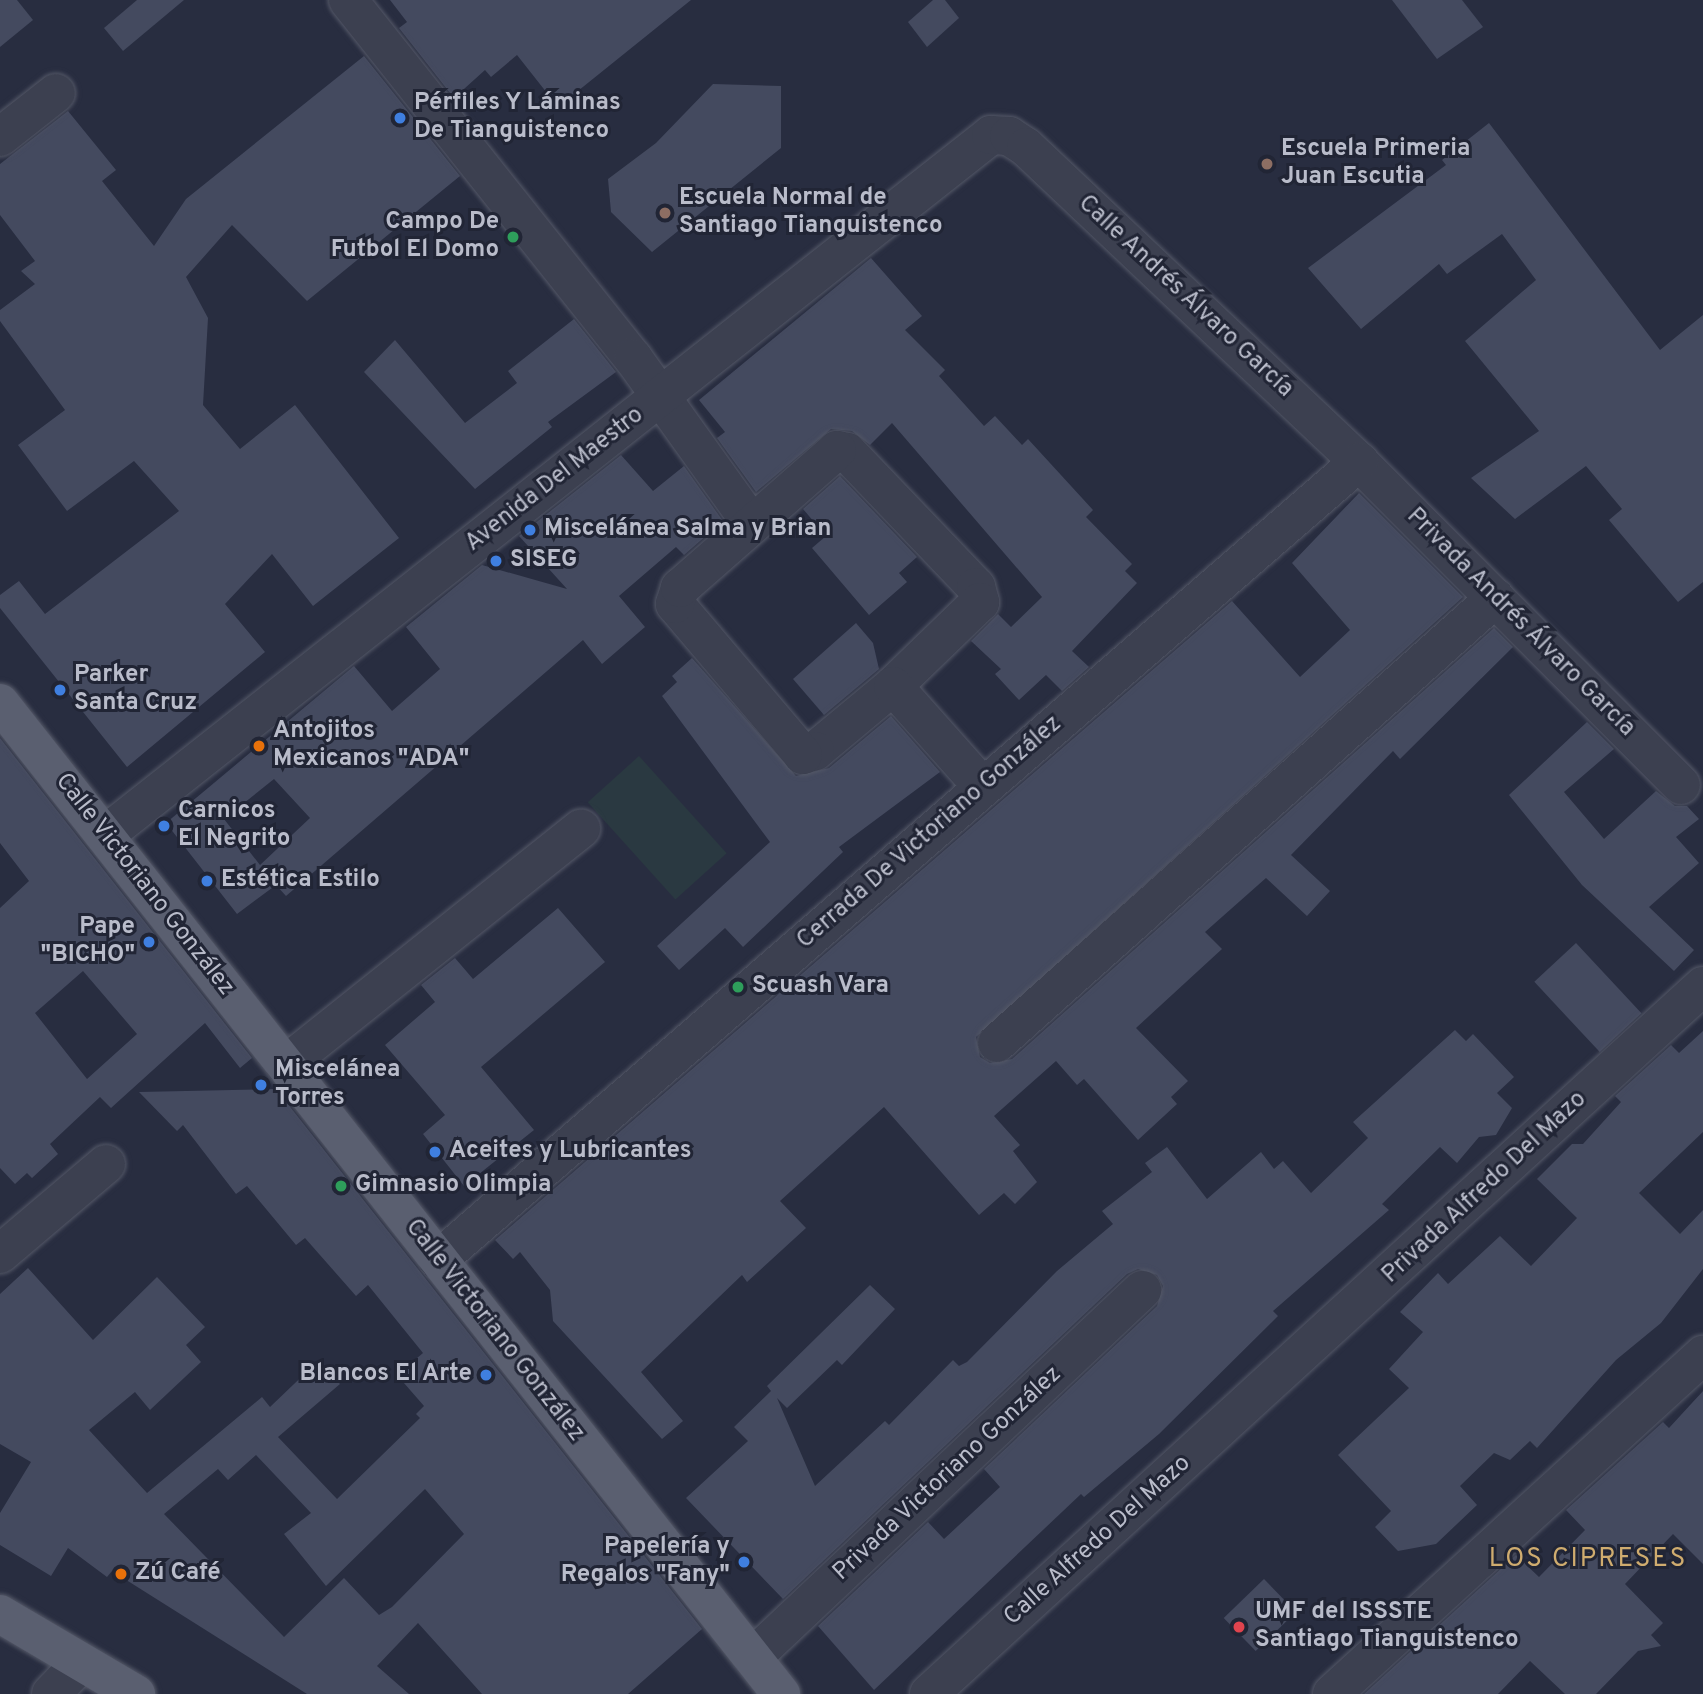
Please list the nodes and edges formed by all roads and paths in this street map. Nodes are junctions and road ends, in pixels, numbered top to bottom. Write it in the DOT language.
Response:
graph roads {
  1 [pos="348,0"];
  2 [pos="57,93"];
  3 [pos="1009,136"];
  4 [pos="0,137"];
  5 [pos="659,398"];
  6 [pos="1359,461"];
  7 [pos="752,524"];
  8 [pos="1495,598"];
  9 [pos="893,686"];
  10 [pos="0,703"];
  11 [pos="1681,785"];
  12 [pos="982,786"];
  13 [pos="581,829"];
  14 [pos="105,835"];
  15 [pos="1703,986"];
  16 [pos="997,1044"];
  17 [pos="285,1065"];
  18 [pos="106,1164"];
  19 [pos="0,1254"];
  20 [pos="438,1260"];
  21 [pos="1142,1290"];
  22 [pos="1703,1355"];
  23 [pos="1267,1389"];
  24 [pos="0,1614"];
  25 [pos="753,1657"];
  26 [pos="80,1664"];
  27 [pos="51,1694"];
  28 [pos="136,1694"];
  29 [pos="781,1694"];
  30 [pos="929,1694"];
  31 [pos="1332,1694"];
  1 -- 5 [label="street"];
  2 -- 4 [label="street"];
  3 -- 5 [label="street, Avenida Del Maestro"];
  3 -- 6 [label="street, Calle Andrés Álvaro García"];
  5 -- 7 [label="street"];
  5 -- 14 [label="street, Avenida Del Maestro"];
  6 -- 8 [label="street, Privada Andrés Álvaro García"];
  6 -- 12 [label="street, Cerrada De Victoriano González"];
  7 -- 9 [label="street"];
  7 -- 9 [label="street"];
  8 -- 11 [label="street, Privada Andrés Álvaro García"];
  8 -- 16 [label="street"];
  9 -- 12 [label="street"];
  10 -- 14 [label="main road, Calle Victoriano González"];
  12 -- 20 [label="street, Cerrada De Victoriano González"];
  13 -- 17 [label="street"];
  14 -- 17 [label="main road, Calle Victoriano González"];
  15 -- 23 [label="street, Privada Alfredo Del Mazo"];
  17 -- 20 [label="main road, Calle Victoriano González"];
  18 -- 19 [label="street"];
  20 -- 25 [label="main road, Calle Victoriano González"];
  21 -- 25 [label="street, Privada Victoriano González"];
  22 -- 31 [label="street"];
  23 -- 30 [label="street, Calle Alfredo Del Mazo"];
  24 -- 26 [label="main road"];
  25 -- 29 [label="main road, Calle Victoriano González"];
  26 -- 27 [label="street"];
  26 -- 28 [label="main road"];
}
